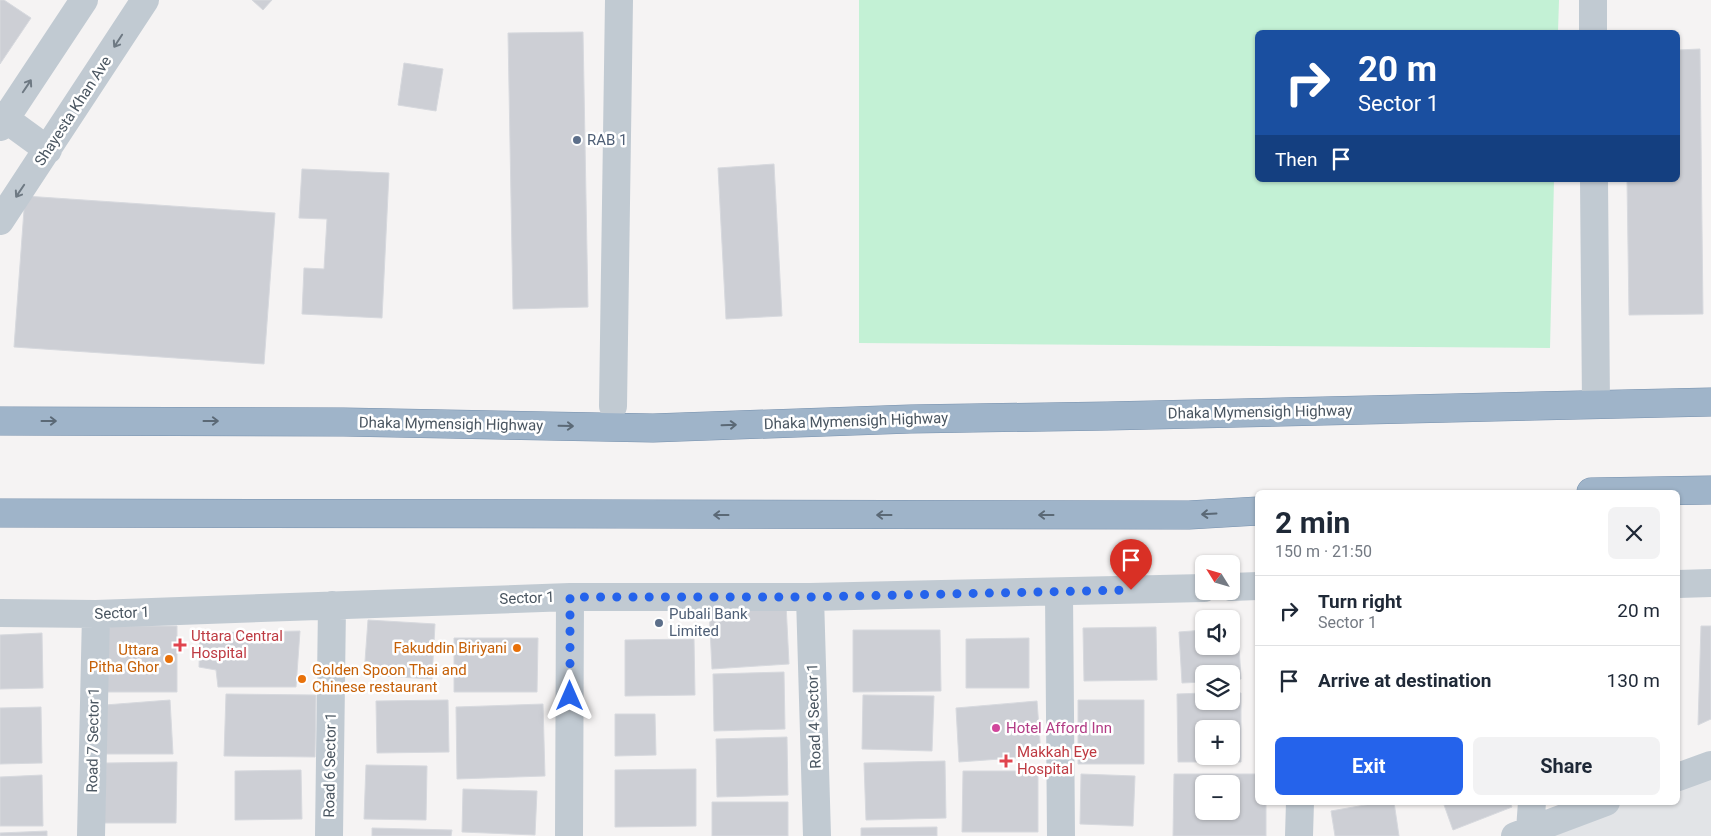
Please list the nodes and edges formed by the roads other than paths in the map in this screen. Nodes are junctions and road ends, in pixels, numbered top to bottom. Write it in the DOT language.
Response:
graph roads {
  1 [pos="84,0"];
  2 [pos="145,0"];
  3 [pos="619,0"];
  4 [pos="1593,0"];
  5 [pos="1593,30"];
  6 [pos="2,120"];
  7 [pos="48,150"];
  8 [pos="1594,182"];
  9 [pos="0,221"];
  10 [pos="1711,402"];
  11 [pos="1596,404"];
  12 [pos="613,406"];
  13 [pos="0,421"];
  14 [pos="1711,490"];
  15 [pos="1680,491"];
  16 [pos="1255,511"];
  17 [pos="0,513"];
  18 [pos="1711,583"];
  19 [pos="1680,584"];
  20 [pos="1255,586"];
  21 [pos="1240,587"];
  22 [pos="1195,588"];
  23 [pos="1059,592"];
  24 [pos="570,597"];
  25 [pos="810,597"];
  26 [pos="332,604"];
  27 [pos="0,613"];
  28 [pos="96,614"];
  29 [pos="1711,765"];
  30 [pos="1680,776"];
  31 [pos="1300,805"];
  32 [pos="1531,805"];
  33 [pos="1598,805"];
  34 [pos="1523,833"];
  35 [pos="90,836"];
  36 [pos="329,836"];
  37 [pos="569,836"];
  38 [pos="817,836"];
  39 [pos="1061,836"];
  40 [pos="1299,836"];
  6 -- 1 [label="street, one-way"];
  2 -- 7 [label="street, Shayesta Khan Ave, one-way"];
  3 -- 12 [label="street"];
  4 -- 5 [label="street"];
  6 -- 7 [label="street"];
  7 -- 9 [label="street, Shayesta Khan Ave, one-way"];
  8 -- 11 [label="street"];
  10 -- 11 [label="highway, Dhaka Mymensigh Highway"];
  13 -- 11 [label="highway, Dhaka Mymensigh Highway, one-way"];
  14 -- 15 [label="highway"];
  16 -- 17 [label="highway, one-way"];
  18 -- 19 [label="street"];
  20 -- 21 [label="street"];
  22 -- 23 [label="street, Sector 1"];
  23 -- 25 [label="street, Sector 1"];
  23 -- 39 [label="street"];
  24 -- 25 [label="street, Sector 1"];
  24 -- 26 [label="street, Sector 1"];
  24 -- 37 [label="street"];
  25 -- 38 [label="street, Road 4 Sector 1"];
  26 -- 28 [label="street, Sector 1"];
  26 -- 36 [label="street, Road 6 Sector 1"];
  27 -- 28 [label="street, Sector 1"];
  28 -- 35 [label="street, Road 7 Sector 1"];
  29 -- 30 [label="street"];
  31 -- 40 [label="street"];
  32 -- 34 [label="street"];
  33 -- 34 [label="street"];
}
